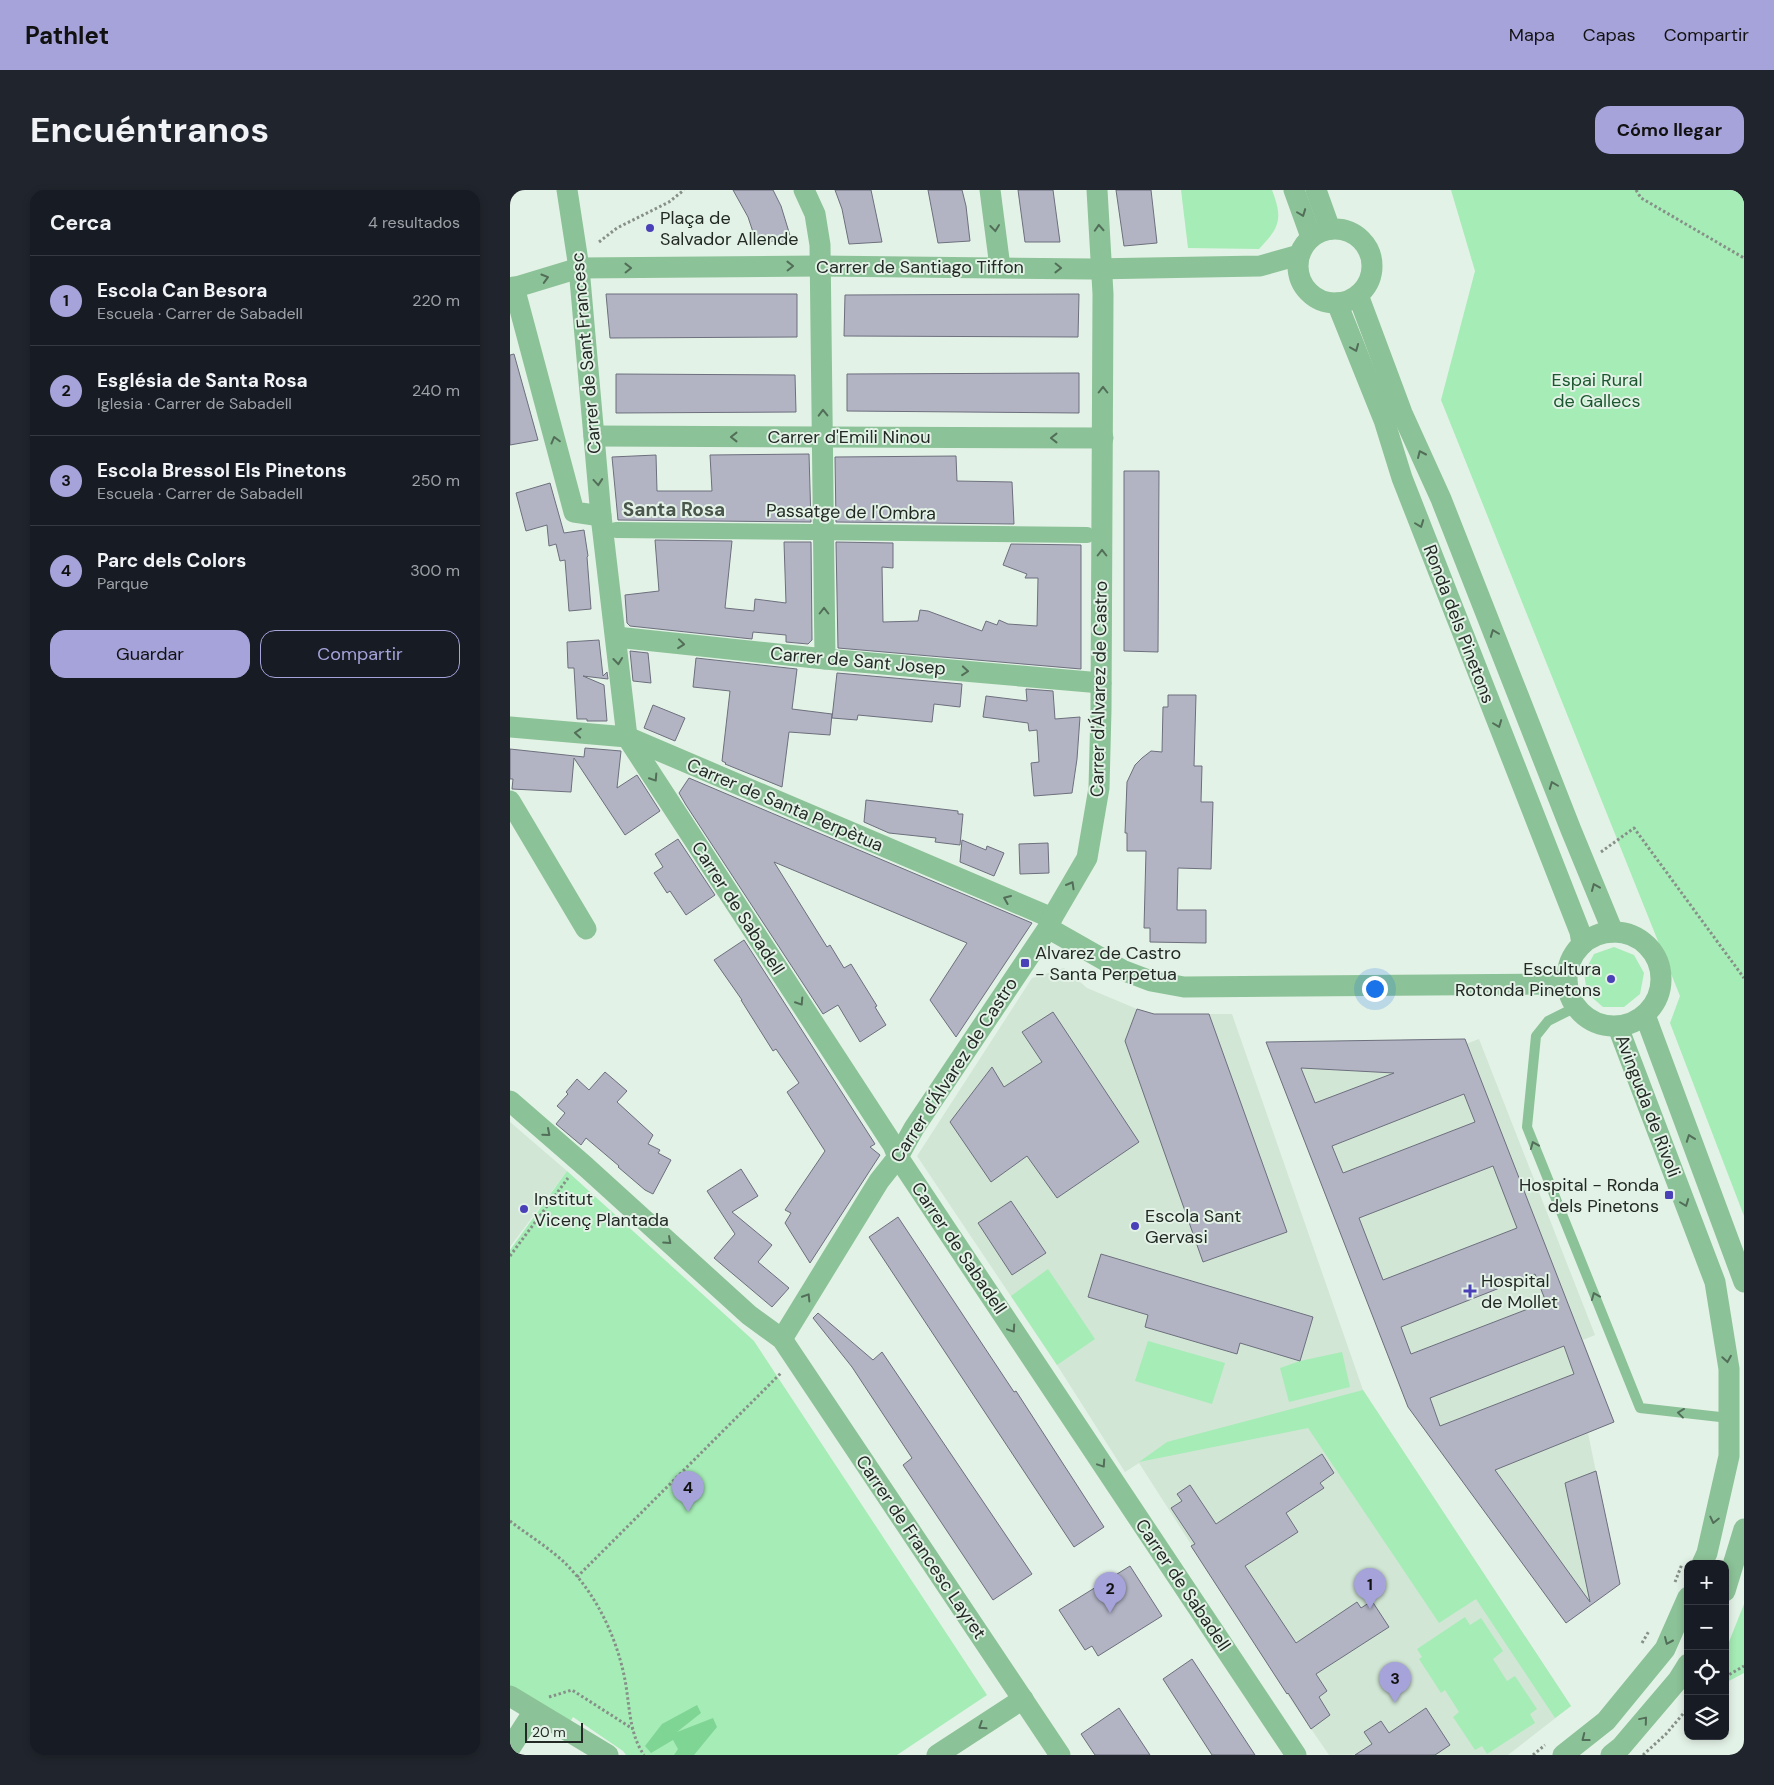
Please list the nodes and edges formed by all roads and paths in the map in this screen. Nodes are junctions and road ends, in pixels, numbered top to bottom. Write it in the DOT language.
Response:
graph roads {
  1 [pos="567,190"];
  2 [pos="684,190"];
  3 [pos="804,190"];
  4 [pos="990,190"];
  5 [pos="1097,190"];
  6 [pos="1294,190"];
  7 [pos="1316,190"];
  8 [pos="1636,190"];
  9 [pos="1321,233"];
  10 [pos="599,242"];
  11 [pos="1299,255"];
  12 [pos="1744,258"];
  13 [pos="820,266"];
  14 [pos="1260,266"];
  15 [pos="1000,267"];
  16 [pos="579,268"];
  17 [pos="1102,269"];
  18 [pos="511,286"];
  19 [pos="1308,291"];
  20 [pos="1358,295"];
  21 [pos="1337,303"];
  22 [pos="594,436"];
  23 [pos="823,437"];
  24 [pos="1103,438"];
  25 [pos="608,523"];
  26 [pos="824,532"];
  27 [pos="1087,535"];
  28 [pos="616,637"];
  29 [pos="825,659"];
  30 [pos="1101,683"];
  31 [pos="510,727"];
  32 [pos="627,737"];
  33 [pos="510,801"];
  34 [pos="1600,852"];
  35 [pos="1050,923"];
  36 [pos="586,929"];
  37 [pos="1614,932"];
  38 [pos="1582,944"];
  39 [pos="1744,978"];
  40 [pos="1566,984"];
  41 [pos="1576,1007"];
  42 [pos="1645,1015"];
  43 [pos="1618,1027"];
  44 [pos="510,1101"];
  45 [pos="898,1157"];
  46 [pos="573,1172"];
  47 [pos="510,1256"];
  48 [pos="1744,1282"];
  49 [pos="782,1339"];
  50 [pos="784,1370"];
  51 [pos="1729,1418"];
  52 [pos="510,1521"];
  53 [pos="1744,1529"];
  54 [pos="1704,1560"];
  55 [pos="577,1577"];
  56 [pos="1729,1578"];
  57 [pos="1684,1605"];
  58 [pos="1744,1666"];
  59 [pos="1684,1670"];
  60 [pos="1729,1675"];
  61 [pos="510,1696"];
  62 [pos="1023,1699"];
  63 [pos="542,1704"];
  64 [pos="1684,1713"];
  65 [pos="633,1730"];
  66 [pos="510,1748"];
  67 [pos="608,1755"];
  68 [pos="644,1755"];
  69 [pos="937,1755"];
  70 [pos="1060,1755"];
  71 [pos="1296,1755"];
  72 [pos="1563,1755"];
  73 [pos="1611,1755"];
  74 [pos="1643,1755"];
  1 -- 16 [label="street, Carrer de Sant Francesc"];
  2 -- 10 [label="path"];
  3 -- 13 [label="street"];
  4 -- 15 [label="street, one-way"];
  17 -- 5 [label="street, Carrer d'Álvarez de Castro, one-way"];
  6 -- 9 [label="street, one-way"];
  7 -- 9 [label="street"];
  8 -- 12 [label="path"];
  9 -- 11 [label="street"];
  9 -- 20 [label="street"];
  11 -- 14 [label="street, Carrer de Santiago Tiffon"];
  11 -- 19 [label="street"];
  13 -- 15 [label="street, Carrer de Santiago Tiffon"];
  16 -- 13 [label="street, Carrer de Santiago Tiffon, one-way"];
  23 -- 13 [label="street, one-way"];
  14 -- 17 [label="street, Carrer de Santiago Tiffon"];
  14 -- 19 [label="street, Carrer de Santiago Tiffon"];
  15 -- 17 [label="street, Carrer de Santiago Tiffon, one-way"];
  18 -- 16 [label="street, Carrer de Santiago Tiffon, one-way"];
  16 -- 22 [label="street, Carrer de Sant Francesc"];
  24 -- 17 [label="street, Carrer d'Álvarez de Castro, one-way"];
  25 -- 18 [label="street, Carrer de Sant Francesc, one-way"];
  19 -- 21 [label="street"];
  20 -- 21 [label="street"];
  37 -- 20 [label="street, Ronda dels Pinetons, one-way"];
  21 -- 38 [label="street, Ronda dels Pinetons, one-way"];
  23 -- 22 [label="street, Carrer d'Emili Ninou, one-way"];
  22 -- 25 [label="street, Carrer de Sant Francesc, one-way"];
  24 -- 23 [label="street, Carrer d'Emili Ninou, one-way"];
  23 -- 26 [label="street"];
  30 -- 24 [label="street, Carrer d'Álvarez de Castro, one-way"];
  25 -- 26 [label="street, Passatge de l'Ombra"];
  25 -- 28 [label="street, Carrer de Sant Francesc"];
  26 -- 27 [label="street, Passatge de l'Ombra"];
  29 -- 26 [label="street, one-way"];
  28 -- 29 [label="street, Carrer de Sant Josep, one-way"];
  28 -- 32 [label="street, Carrer de Sant Francesc, one-way"];
  29 -- 30 [label="street, Carrer de Sant Josep, one-way"];
  35 -- 30 [label="street, Carrer d'Álvarez de Castro, one-way"];
  32 -- 31 [label="street, Carrer de Santa Perpètua, one-way"];
  35 -- 32 [label="street, Carrer de Santa Perpètua, one-way"];
  32 -- 45 [label="street, Carrer de Sabadell, one-way"];
  33 -- 36 [label="street"];
  34 -- 39 [label="path"];
  35 -- 40 [label="street, Carrer de Santa Perpètua"];
  35 -- 45 [label="street, Carrer d'Álvarez de Castro"];
  37 -- 38 [label="street"];
  37 -- 42 [label="street"];
  38 -- 40 [label="street"];
  40 -- 41 [label="street"];
  41 -- 43 [label="street"];
  51 -- 41 [label="lane, one-way"];
  42 -- 43 [label="street"];
  48 -- 42 [label="street, Avinguda de Rivoli, one-way"];
  43 -- 51 [label="street, Avinguda de Rivoli, one-way"];
  44 -- 49 [label="street, one-way"];
  49 -- 45 [label="street, Carrer d'Álvarez de Castro, one-way"];
  45 -- 71 [label="street, Carrer de Sabadell, one-way"];
  46 -- 47 [label="path"];
  49 -- 62 [label="street, Carrer de Francesc Layret"];
  50 -- 55 [label="path"];
  51 -- 54 [label="street, Avinguda de Rivoli, one-way"];
  52 -- 55 [label="path"];
  53 -- 56 [label="street"];
  55 -- 65 [label="path"];
  57 -- 72 [label="street, one-way"];
  58 -- 60 [label="path"];
  73 -- 59 [label="street, one-way"];
  61 -- 63 [label="street"];
  62 -- 69 [label="street, one-way"];
  62 -- 70 [label="street, Carrer de Francesc Layret"];
  63 -- 65 [label="path"];
  63 -- 66 [label="street"];
  63 -- 67 [label="street"];
  64 -- 74 [label="path"];
  65 -- 68 [label="path"];
}
